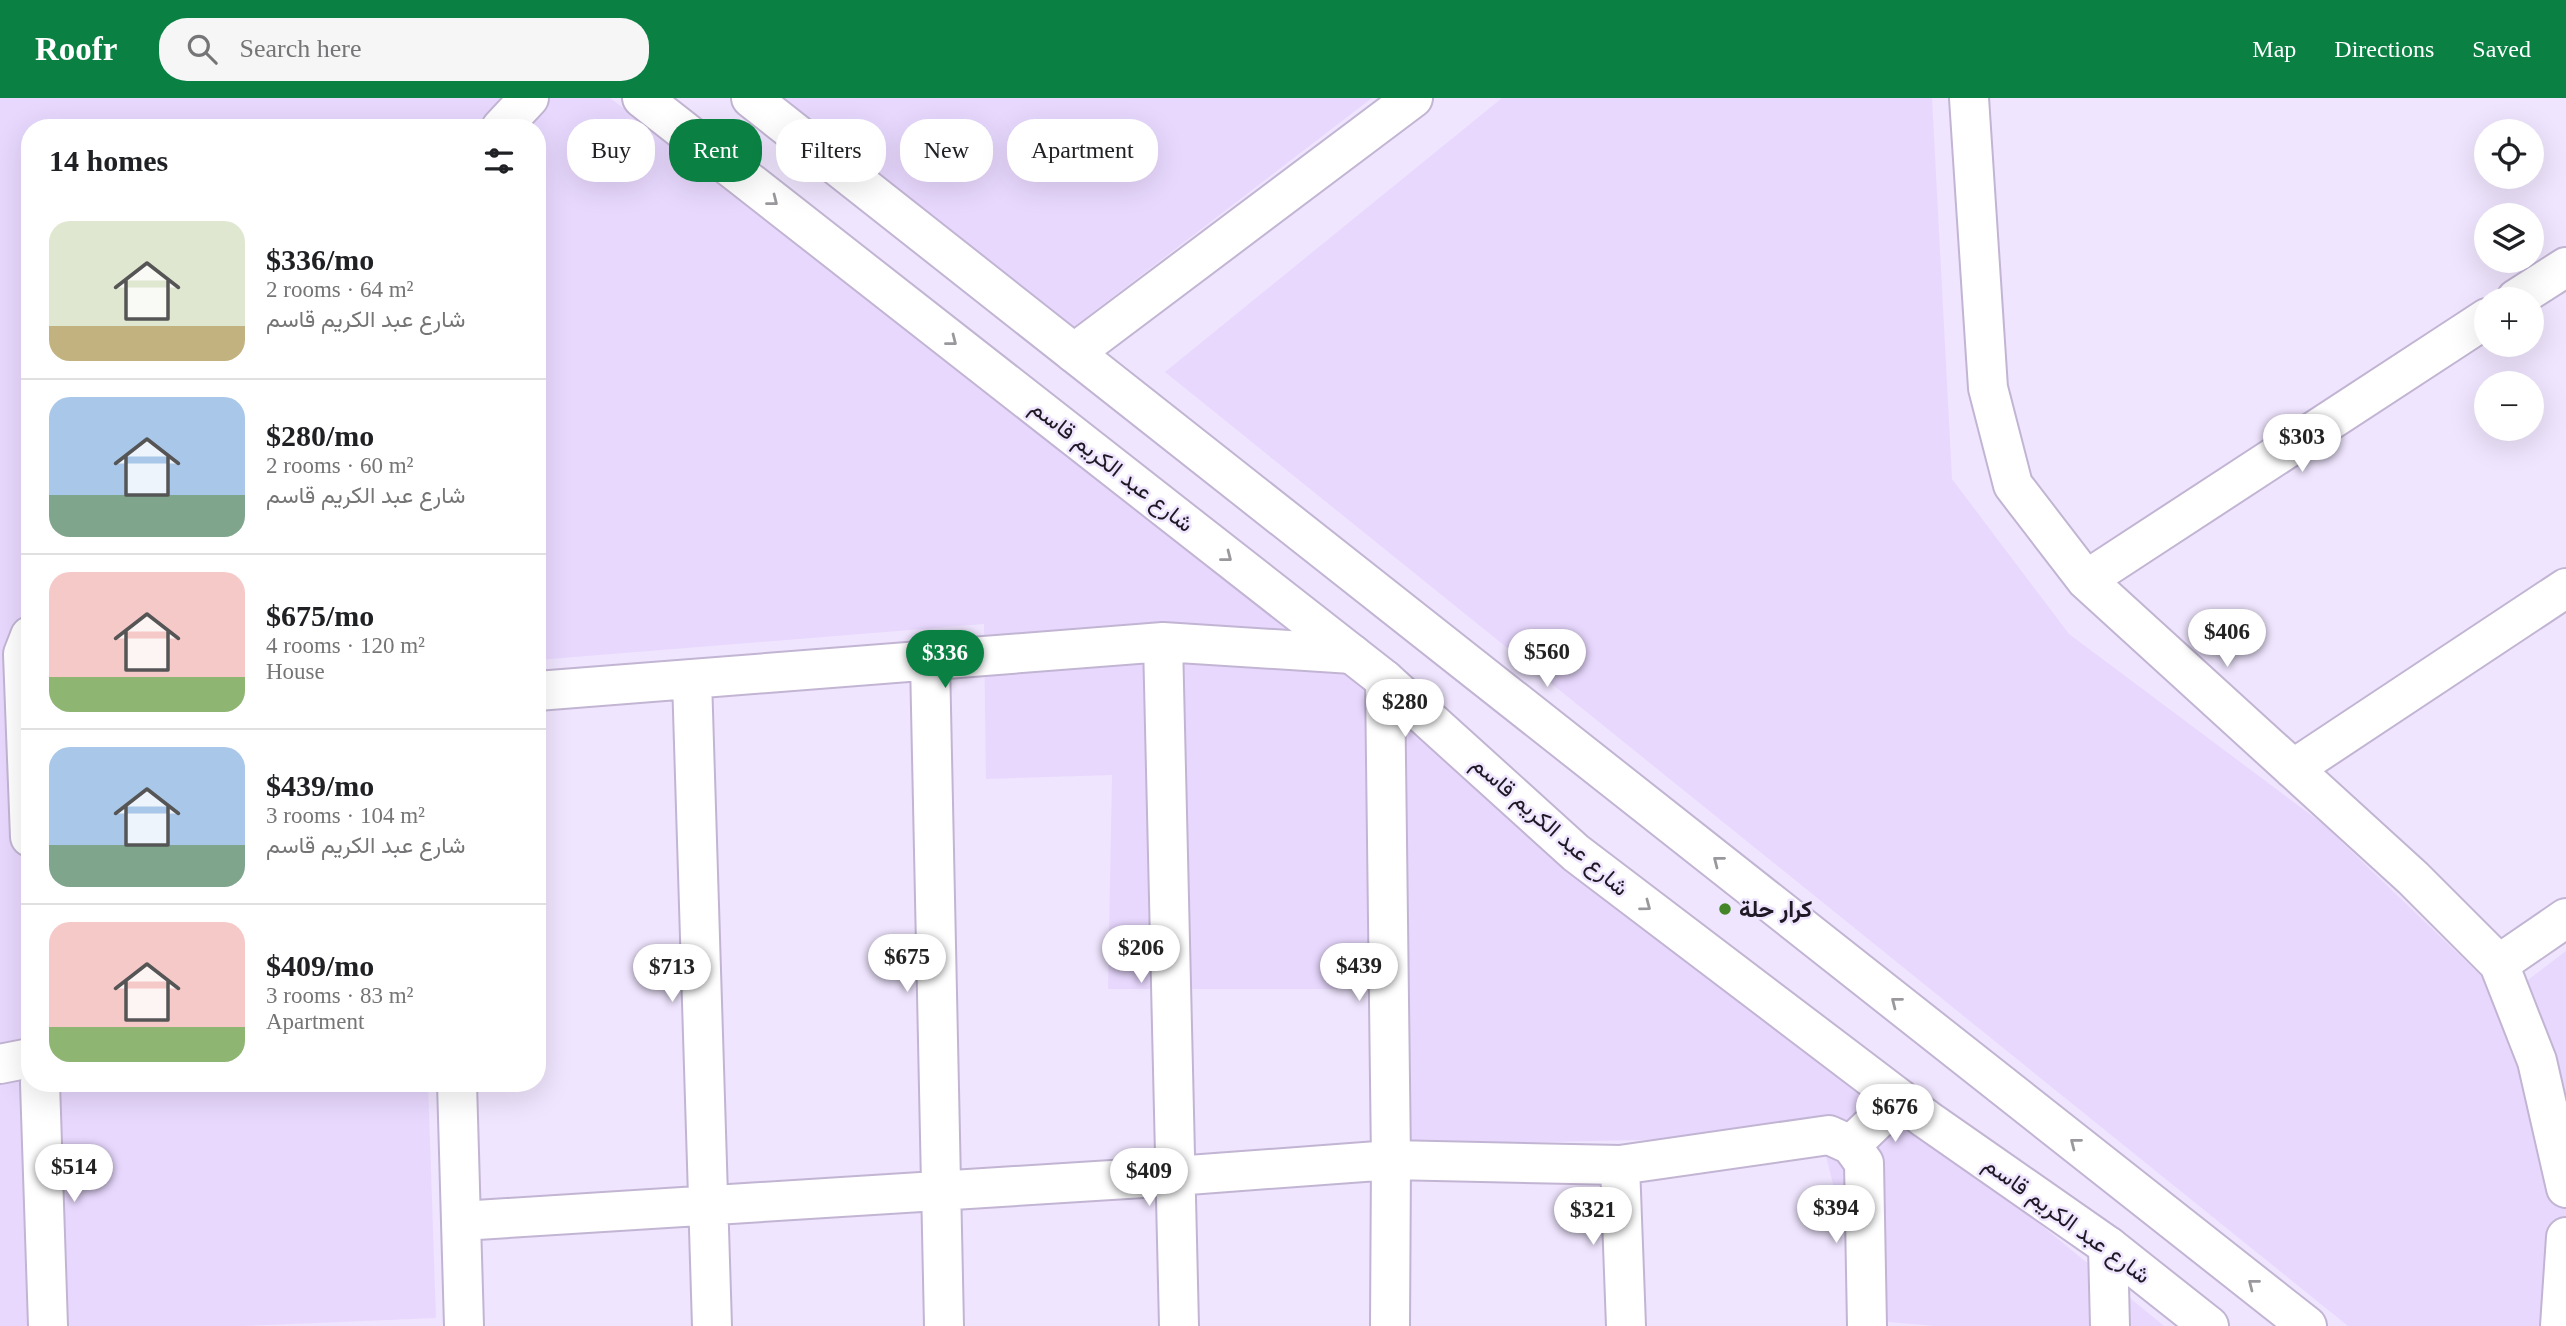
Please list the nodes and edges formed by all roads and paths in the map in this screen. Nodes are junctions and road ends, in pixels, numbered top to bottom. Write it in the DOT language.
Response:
graph roads {
  1 [pos="529,98"];
  2 [pos="642,98"];
  3 [pos="751,98"];
  4 [pos="1413,98"];
  5 [pos="1969,98"];
  6 [pos="509,119"];
  7 [pos="2566,267"];
  8 [pos="2535,287"];
  9 [pos="2474,326"];
  10 [pos="1074,353"];
  11 [pos="2085,580"];
  12 [pos="2566,588"];
  13 [pos="18,639"];
  14 [pos="1163,642"];
  15 [pos="1352,654"];
  16 [pos="930,661"];
  17 [pos="692,679"];
  18 [pos="1385,680"];
  19 [pos="546,690"];
  20 [pos="13,766"];
  21 [pos="2293,769"];
  22 [pos="21,799"];
  23 [pos="2566,918"];
  24 [pos="2499,964"];
  25 [pos="21,1060"];
  26 [pos="0,1064"];
  27 [pos="40,1092"];
  28 [pos="457,1092"];
  29 [pos="1899,1099"];
  30 [pos="1851,1145"];
  31 [pos="1391,1160"];
  32 [pos="1620,1165"];
  33 [pos="1175,1176"];
  34 [pos="2566,1188"];
  35 [pos="941,1192"];
  36 [pos="709,1207"];
  37 [pos="461,1222"];
  38 [pos="2566,1237"];
  39 [pos="2108,1246"];
  40 [pos="48,1326"];
  41 [pos="464,1326"];
  42 [pos="712,1326"];
  43 [pos="944,1326"];
  44 [pos="1179,1326"];
  45 [pos="1390,1326"];
  46 [pos="1626,1326"];
  47 [pos="1867,1326"];
  48 [pos="2110,1326"];
  49 [pos="2209,1326"];
  50 [pos="2307,1326"];
  51 [pos="2560,1326"];
  1 -- 6 [label="street"];
  2 -- 15 [label="street, شارع عبد الكريم قاسم, one-way"];
  3 -- 10 [label="street"];
  4 -- 10 [label="street"];
  5 -- 11 [label="street"];
  7 -- 8 [label="street"];
  9 -- 11 [label="street"];
  50 -- 10 [label="street, one-way"];
  11 -- 21 [label="street"];
  12 -- 21 [label="street"];
  13 -- 20 [label="street"];
  14 -- 15 [label="street"];
  14 -- 16 [label="street"];
  14 -- 33 [label="street"];
  15 -- 18 [label="street, شارع عبد الكريم قاسم"];
  16 -- 17 [label="street"];
  16 -- 35 [label="street"];
  17 -- 19 [label="street"];
  17 -- 36 [label="street"];
  18 -- 29 [label="street, شارع عبد الكريم قاسم, one-way"];
  18 -- 31 [label="street"];
  20 -- 22 [label="street"];
  21 -- 24 [label="street"];
  23 -- 24 [label="street"];
  24 -- 34 [label="street"];
  25 -- 26 [label="street"];
  27 -- 40 [label="street"];
  28 -- 37 [label="street"];
  29 -- 30 [label="street"];
  29 -- 39 [label="street, شارع عبد الكريم قاسم"];
  30 -- 32 [label="street"];
  30 -- 47 [label="street"];
  31 -- 32 [label="street"];
  31 -- 33 [label="street"];
  31 -- 45 [label="street"];
  32 -- 46 [label="street"];
  33 -- 35 [label="street"];
  33 -- 44 [label="street"];
  35 -- 36 [label="street"];
  35 -- 43 [label="street"];
  36 -- 37 [label="street"];
  36 -- 42 [label="street"];
  37 -- 41 [label="street"];
  38 -- 51 [label="street"];
  39 -- 48 [label="street"];
  39 -- 49 [label="street, شارع عبد الكريم قاسم"];
}
